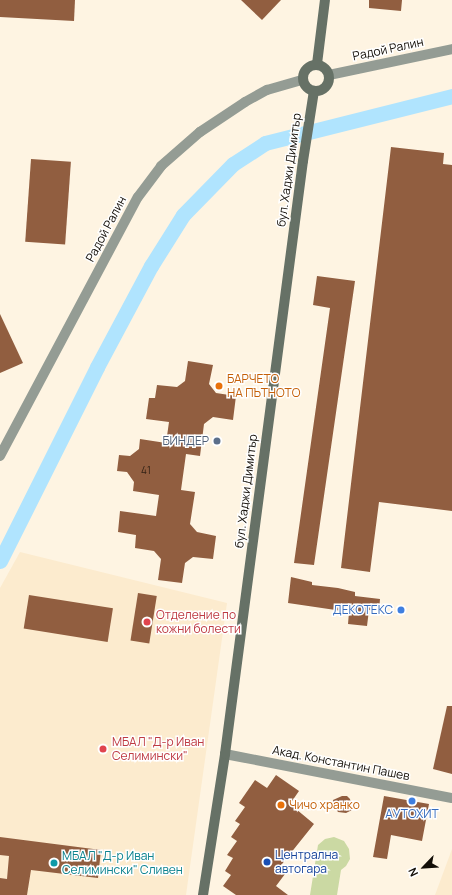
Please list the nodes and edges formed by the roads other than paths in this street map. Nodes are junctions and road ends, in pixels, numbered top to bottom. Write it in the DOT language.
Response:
graph roads {
  1 [pos="325,0"];
  2 [pos="452,48"];
  3 [pos="317,64"];
  4 [pos="329,75"];
  5 [pos="303,80"];
  6 [pos="314,91"];
  7 [pos="0,456"];
  8 [pos="225,754"];
  9 [pos="452,798"];
  10 [pos="203,895"];
  1 -- 3 [label="street"];
  2 -- 4 [label="street, Радой Ралин"];
  3 -- 4 [label="street"];
  3 -- 5 [label="street"];
  4 -- 6 [label="street"];
  5 -- 6 [label="street"];
  5 -- 7 [label="street, Радой Ралин"];
  6 -- 8 [label="street, бул. Хаджи Димитър"];
  8 -- 9 [label="street, Акад. Константин Пашев"];
  8 -- 10 [label="street, бул. Хаджи Димитър"];
}
